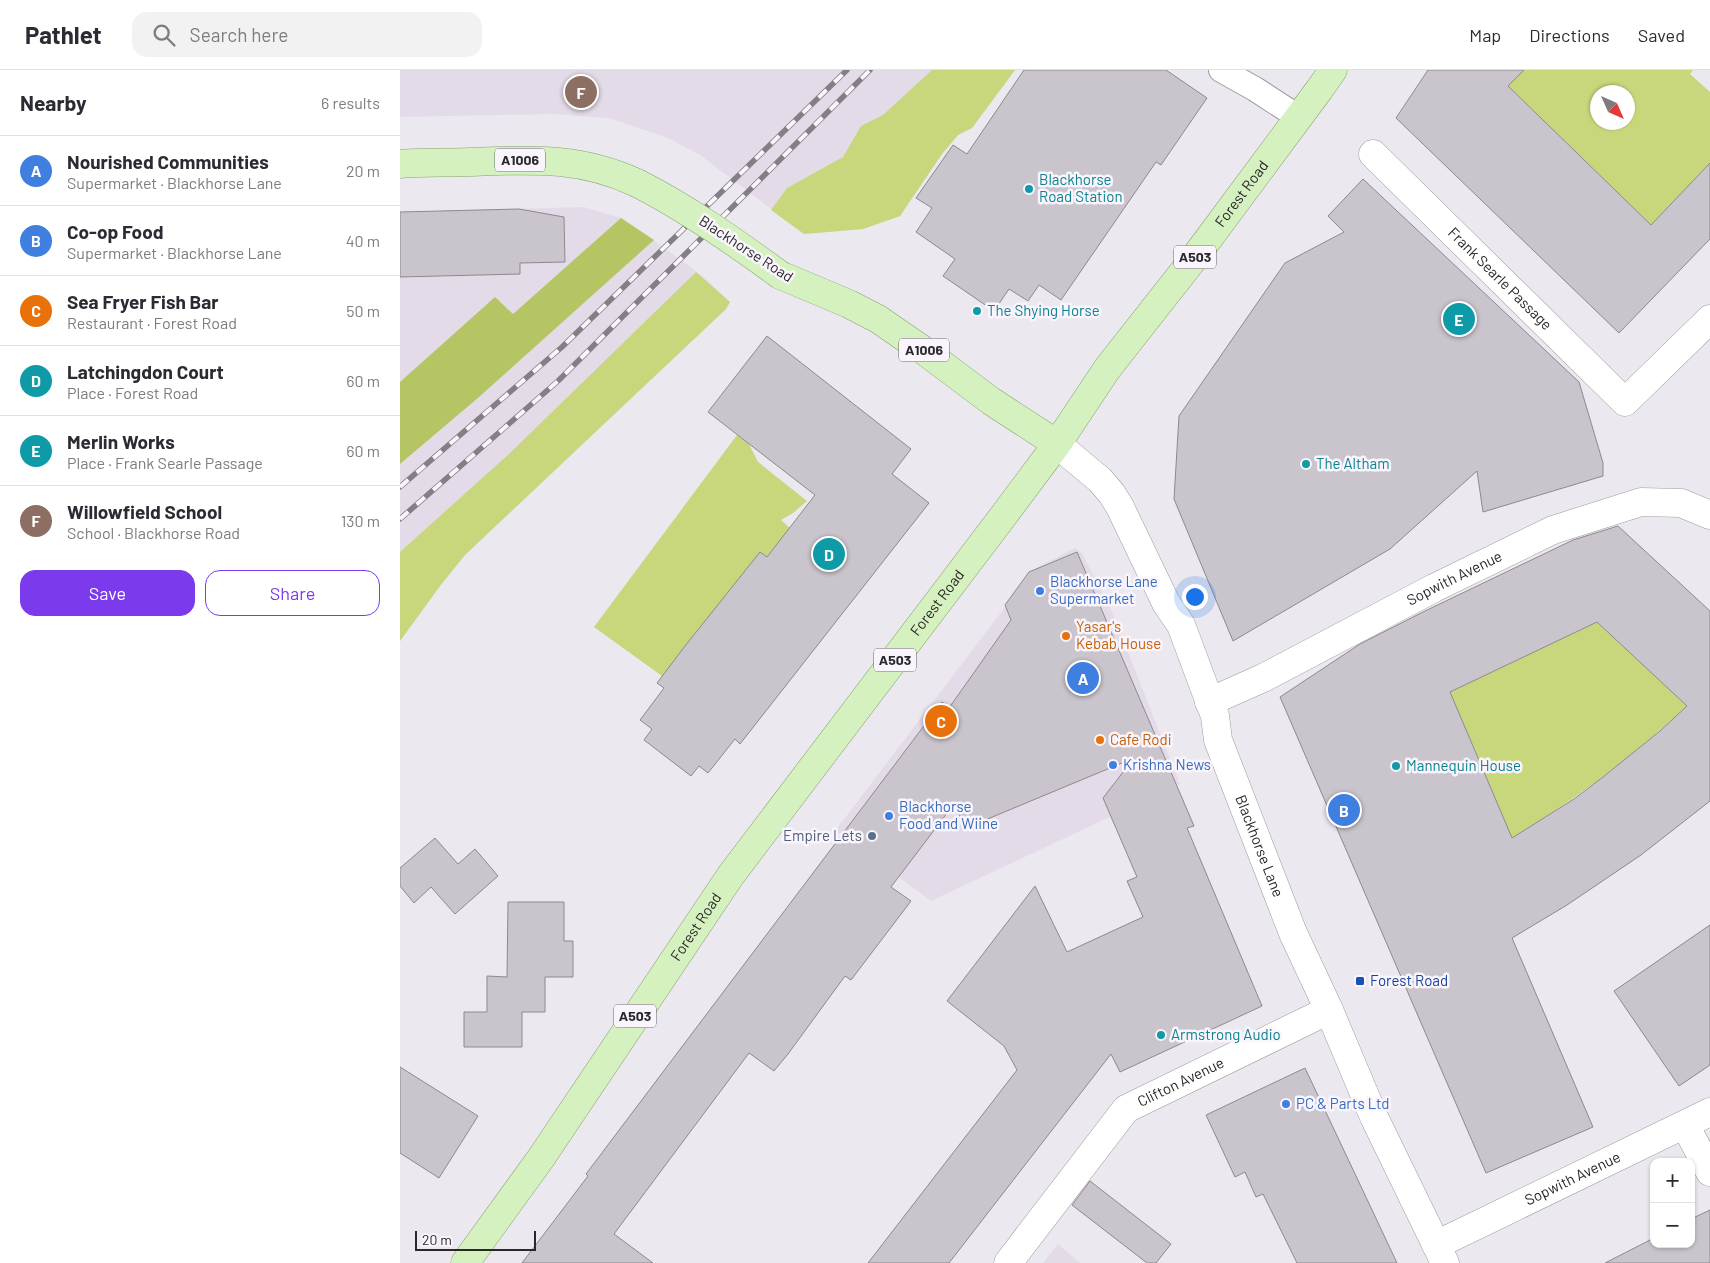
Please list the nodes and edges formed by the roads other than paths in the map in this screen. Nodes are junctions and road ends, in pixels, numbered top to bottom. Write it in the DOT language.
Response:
graph roads {
  1 [pos="1221,70"];
  2 [pos="1332,70"];
  3 [pos="1298,117"];
  4 [pos="1373,154"];
  5 [pos="400,164"];
  6 [pos="1710,319"];
  7 [pos="1057,444"];
  8 [pos="1710,515"];
  9 [pos="1209,702"];
  10 [pos="1329,1010"];
  11 [pos="1710,1112"];
  12 [pos="1685,1125"];
  13 [pos="1710,1172"];
  14 [pos="1441,1254"];
  15 [pos="465,1263"];
  16 [pos="1008,1263"];
  1 -- 3 [label="lane"];
  2 -- 3 [label="main road, Forest Road / A503"];
  3 -- 7 [label="main road, Forest Road / A503"];
  4 -- 6 [label="street, Frank Searle Passage"];
  5 -- 7 [label="main road, Blackhorse Road / A1006, bridge"];
  7 -- 9 [label="street, Blackhorse Lane"];
  7 -- 15 [label="main road, Forest Road / A503"];
  8 -- 9 [label="street, Sopwith Avenue"];
  9 -- 10 [label="street, Blackhorse Lane"];
  10 -- 14 [label="street, Blackhorse Lane"];
  10 -- 16 [label="street, Clifton Avenue"];
  11 -- 12 [label="street, Sopwith Avenue"];
  12 -- 13 [label="street"];
  12 -- 14 [label="street, Sopwith Avenue"];
}
